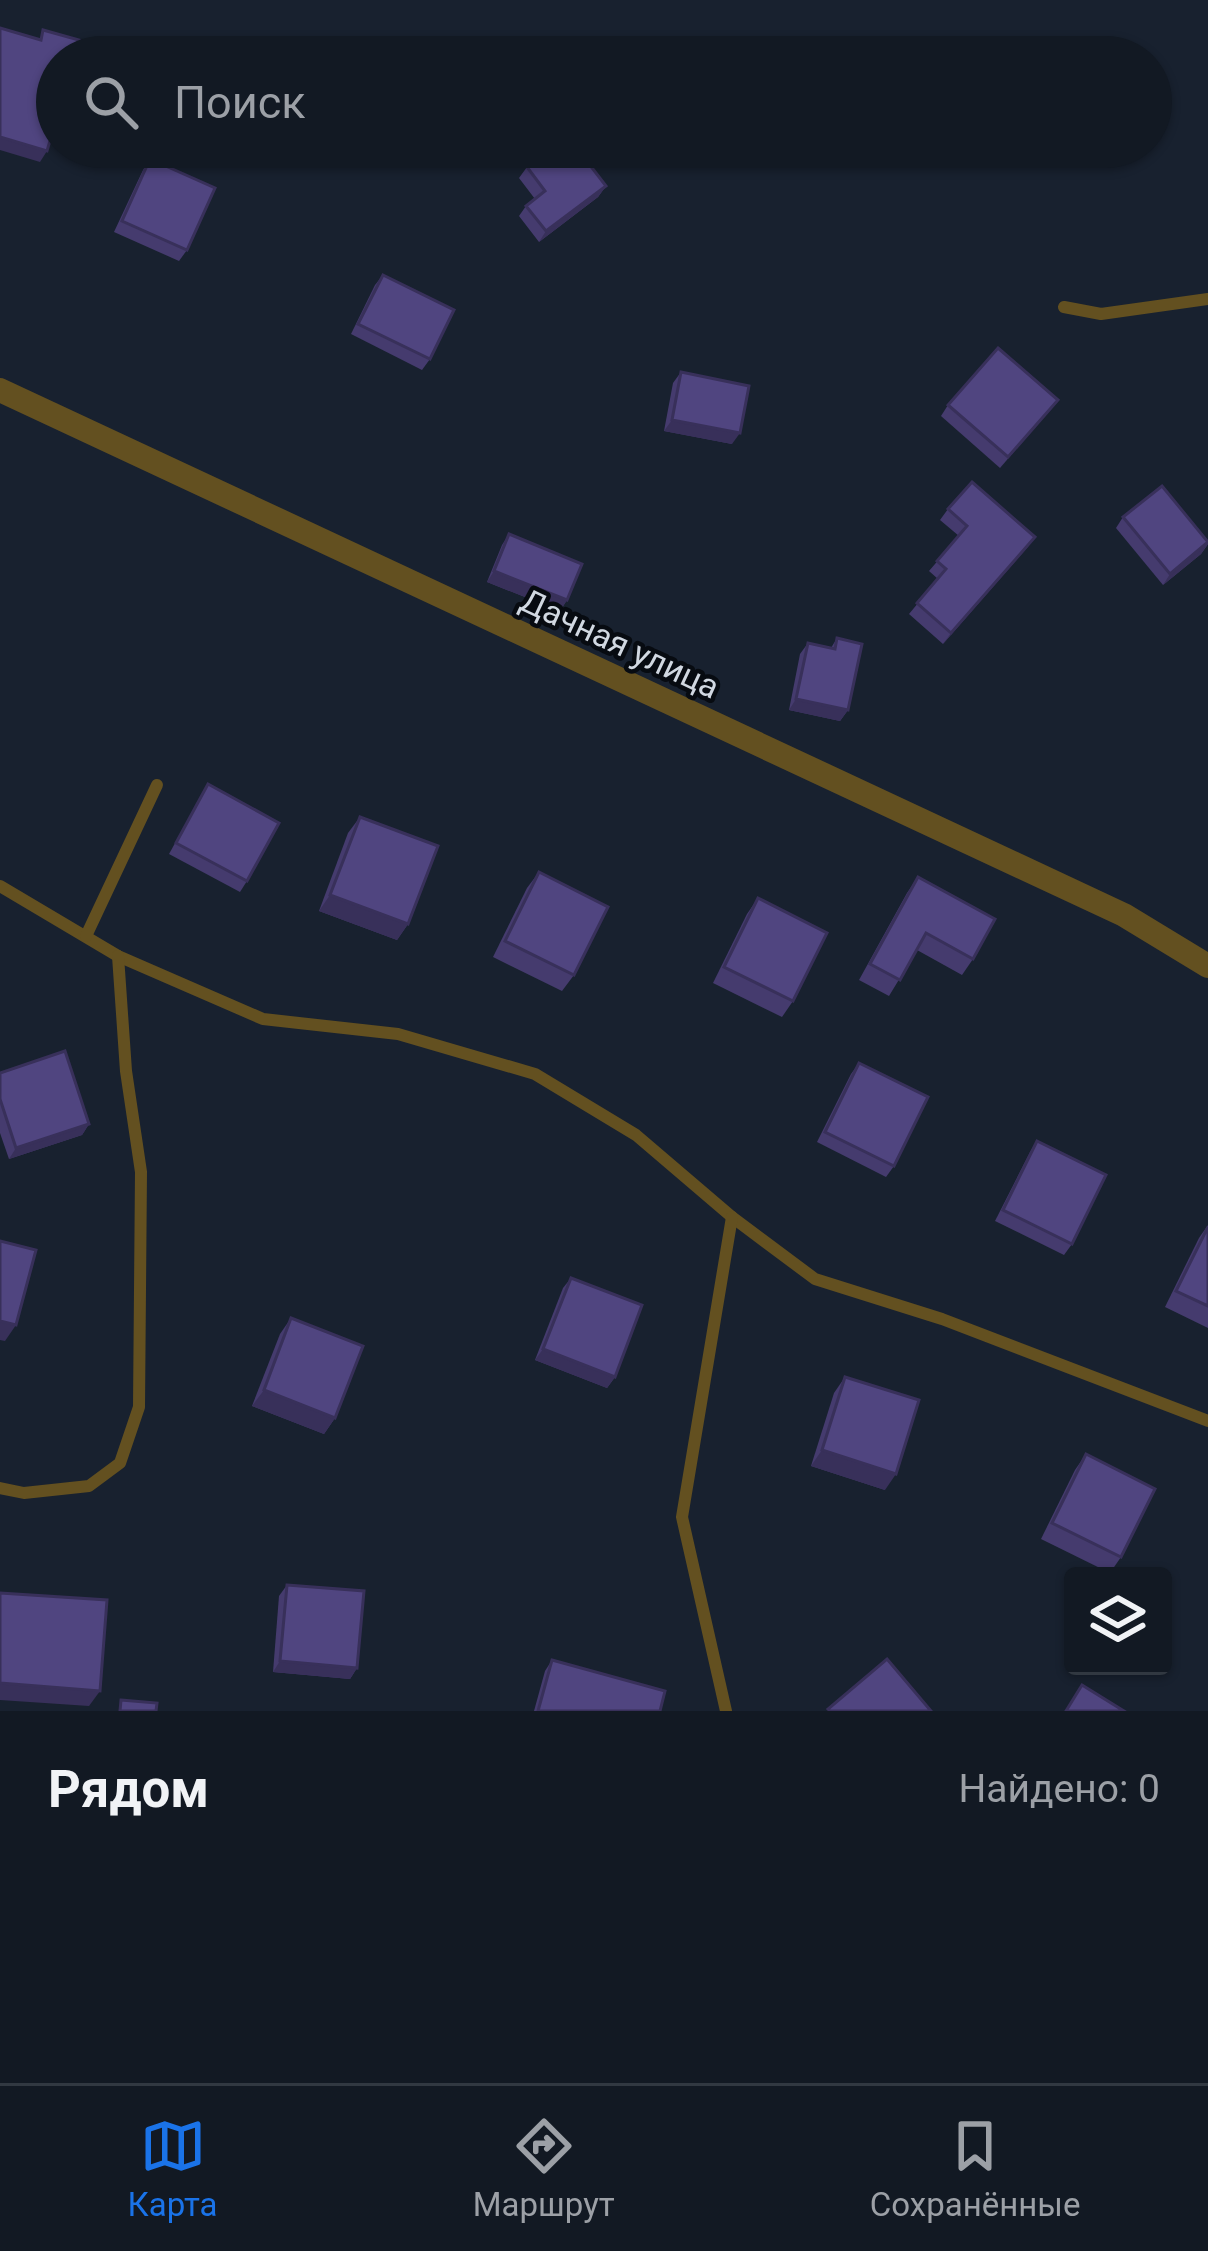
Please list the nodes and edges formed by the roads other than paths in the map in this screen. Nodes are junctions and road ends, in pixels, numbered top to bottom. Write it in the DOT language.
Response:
graph roads {
  1 [pos="1208,299"];
  2 [pos="1064,307"];
  3 [pos="0,390"];
  4 [pos="157,785"];
  5 [pos="0,886"];
  6 [pos="86,936"];
  7 [pos="118,956"];
  8 [pos="1208,966"];
  9 [pos="732,1217"];
  10 [pos="1208,1421"];
  11 [pos="0,1488"];
  12 [pos="726,1711"];
  1 -- 2 [label="lane"];
  3 -- 8 [label="street, Дачная улица"];
  4 -- 6 [label="lane"];
  5 -- 6 [label="lane"];
  6 -- 7 [label="lane"];
  7 -- 9 [label="lane"];
  7 -- 11 [label="lane"];
  9 -- 10 [label="lane"];
  9 -- 12 [label="lane"];
}
